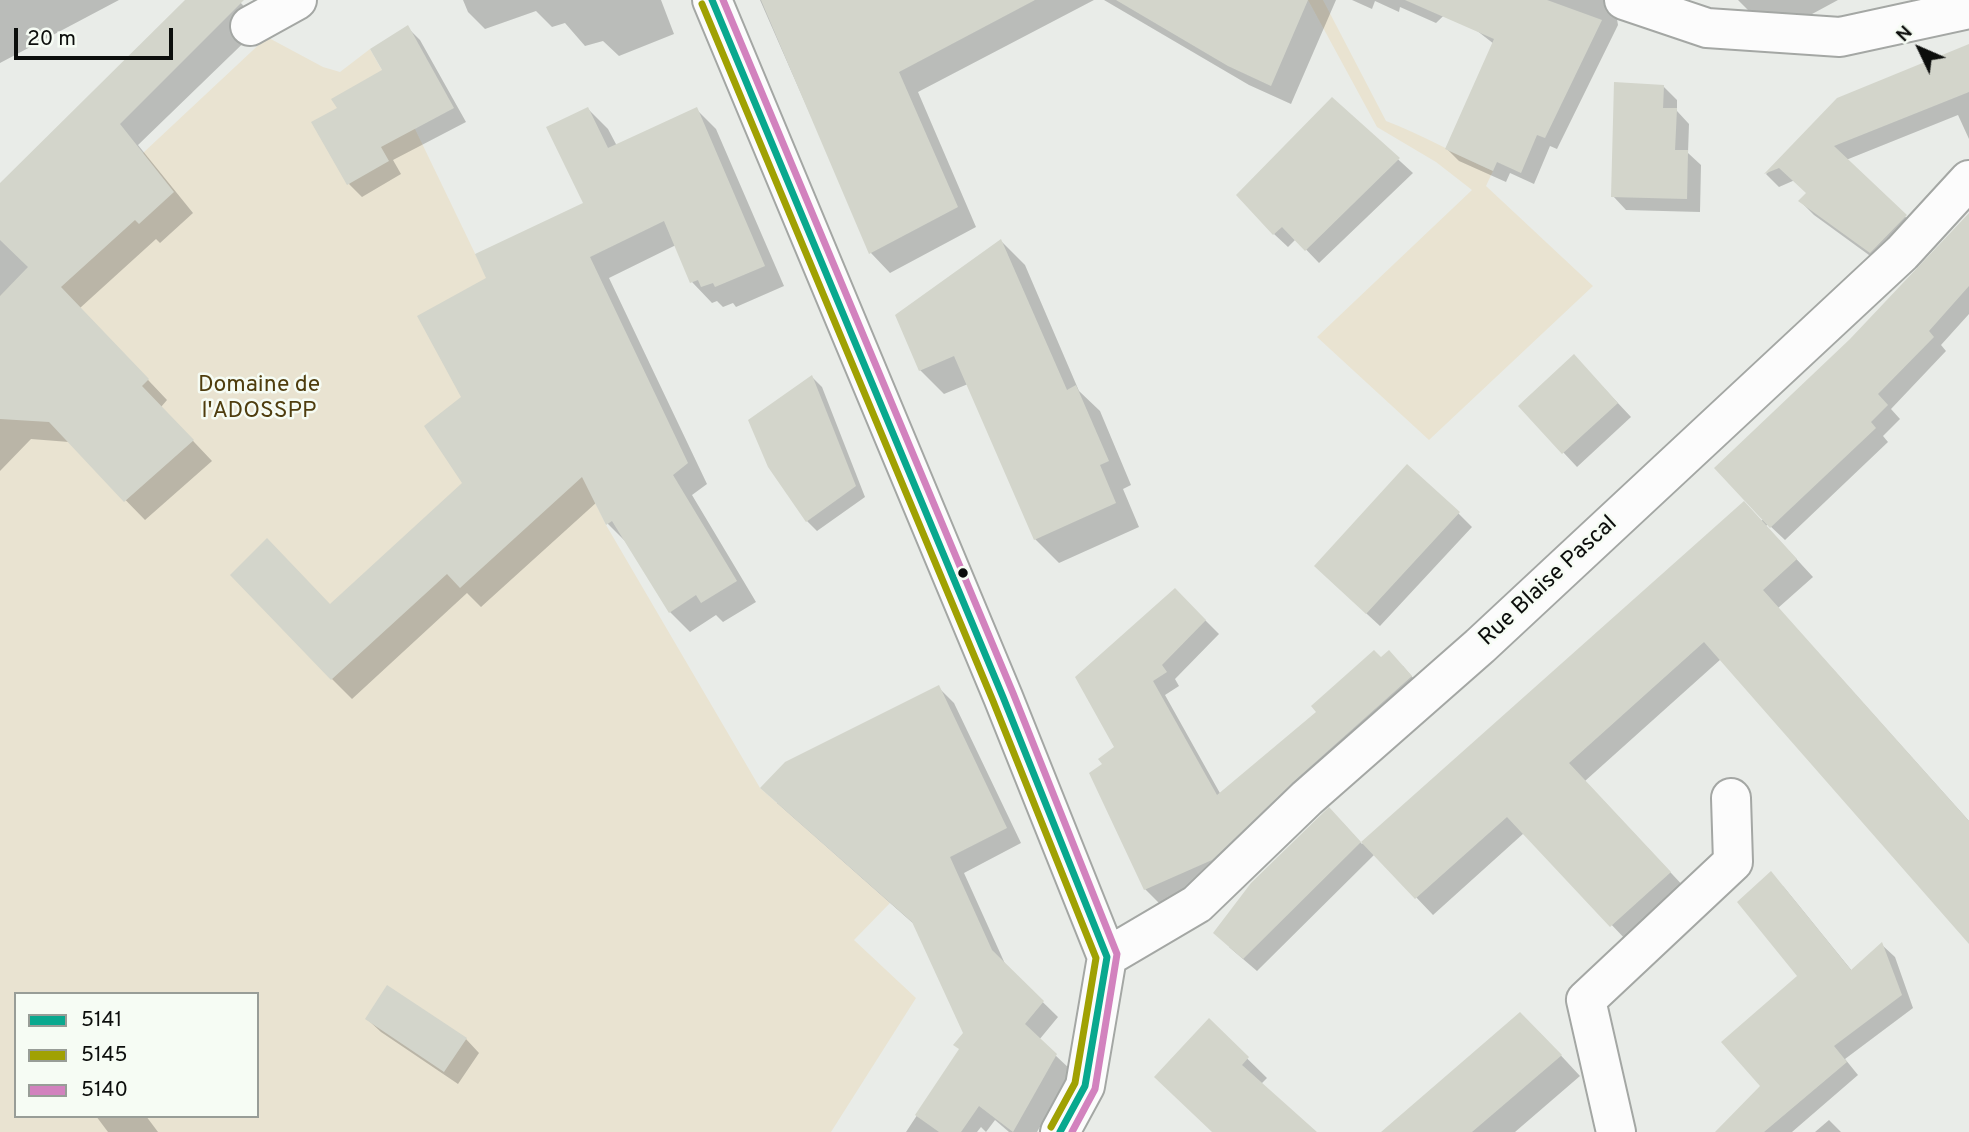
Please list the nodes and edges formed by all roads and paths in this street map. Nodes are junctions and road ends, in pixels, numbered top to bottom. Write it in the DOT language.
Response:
graph roads {
  1 [pos="298,0"];
  2 [pos="712,0"];
  3 [pos="1624,0"];
  4 [pos="1969,9"];
  5 [pos="250,26"];
  6 [pos="1969,180"];
  7 [pos="1731,798"];
  8 [pos="1107,957"];
  9 [pos="1060,1132"];
  10 [pos="1616,1132"];
  1 -- 5 [label="street"];
  2 -- 8 [label="street"];
  3 -- 4 [label="street"];
  6 -- 8 [label="street, Rue Blaise Pascal"];
  7 -- 10 [label="street"];
  8 -- 9 [label="street"];
}
